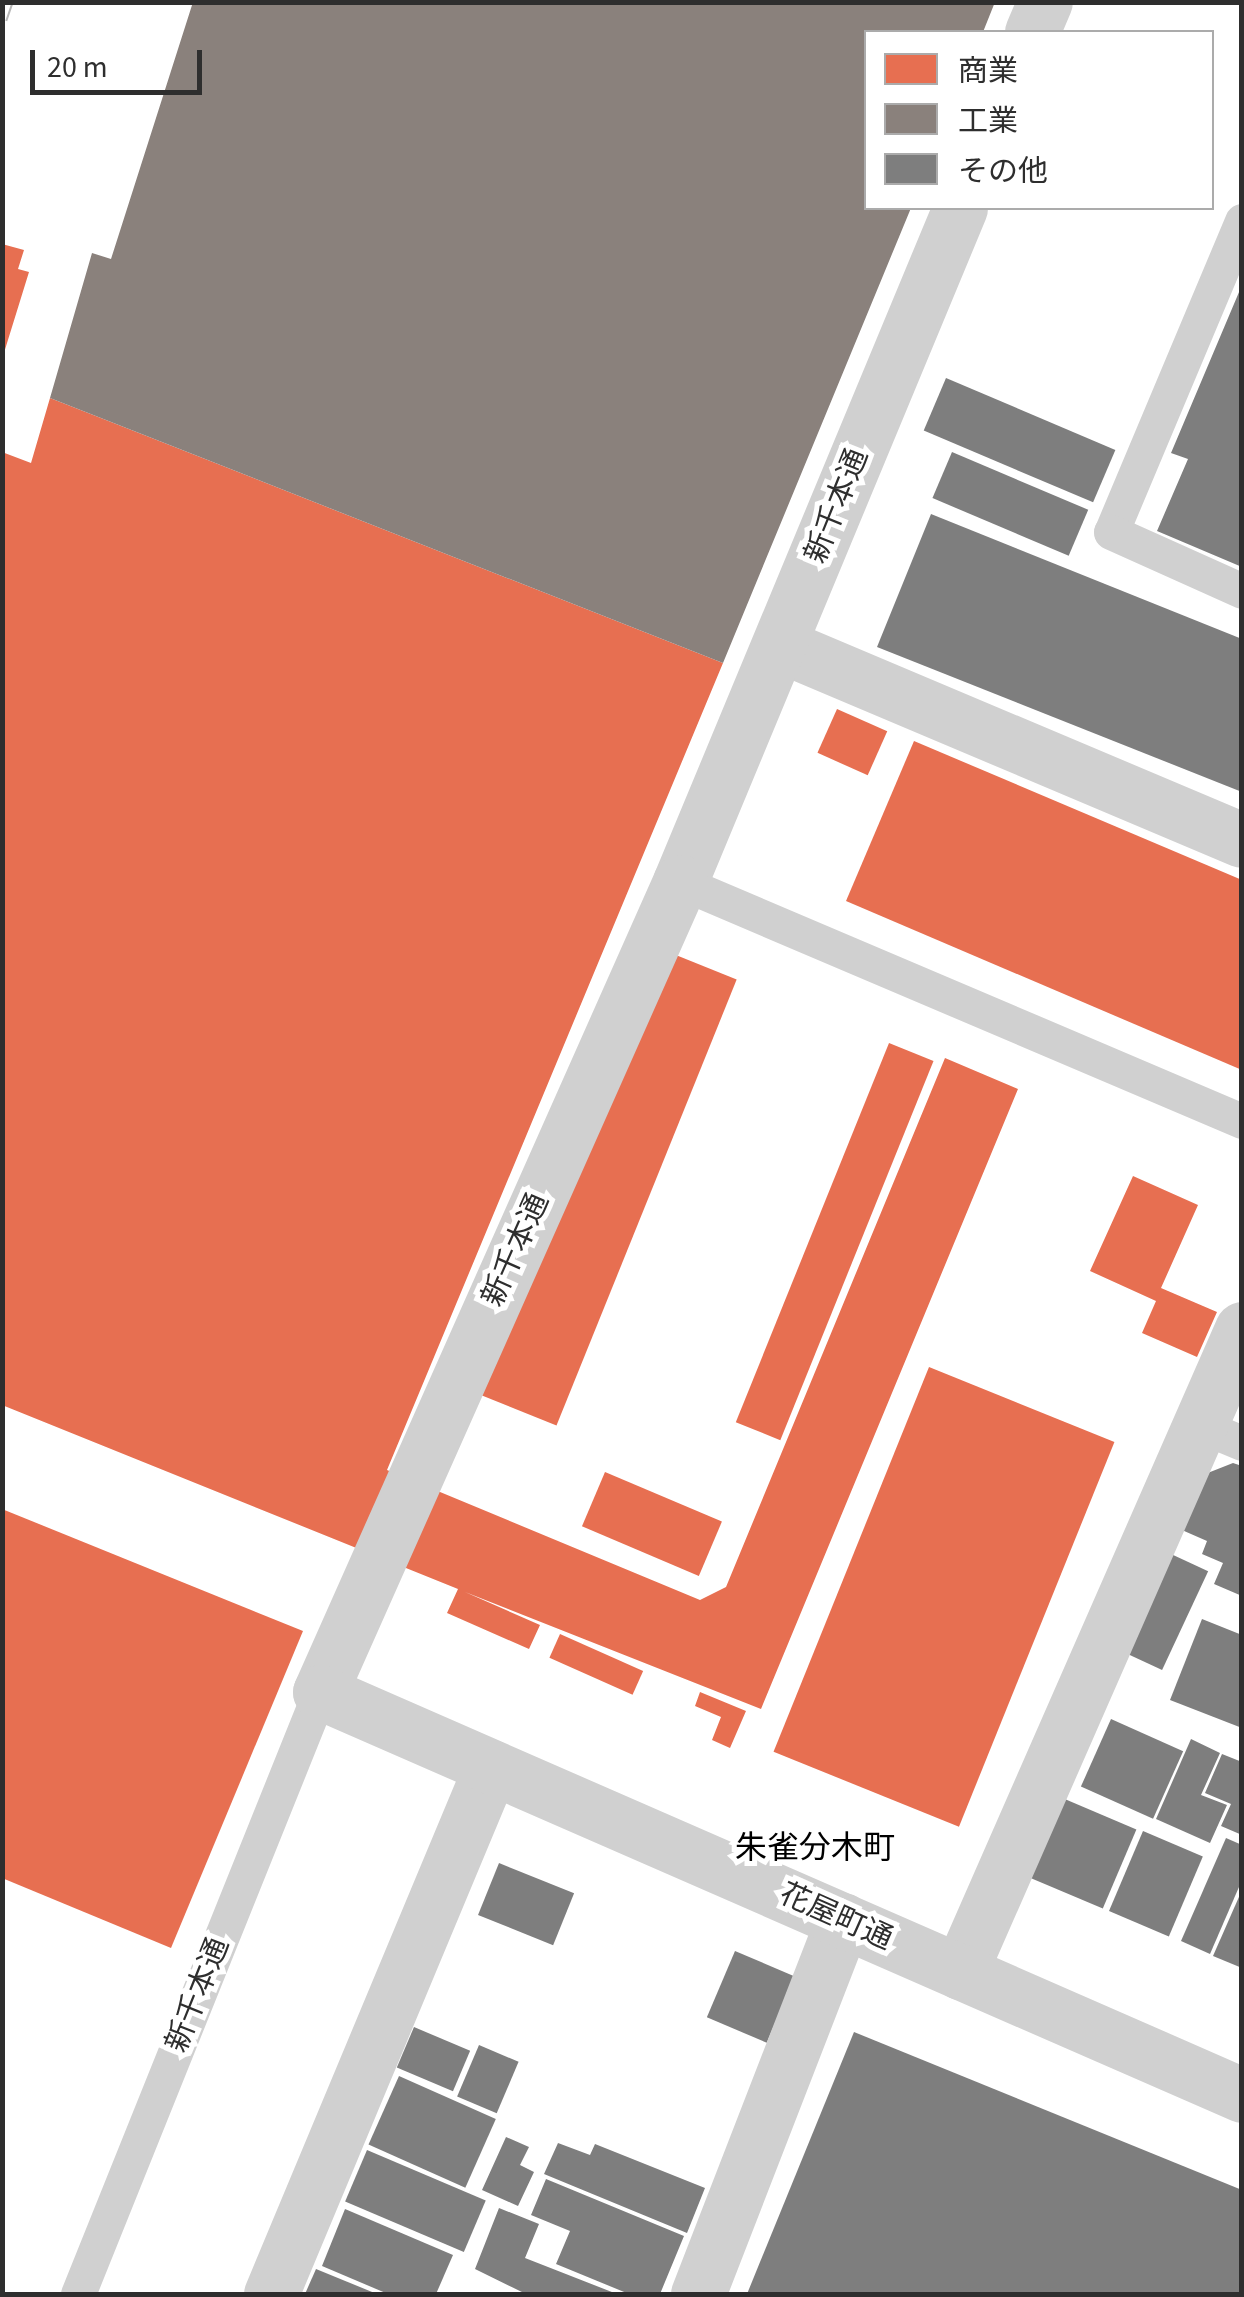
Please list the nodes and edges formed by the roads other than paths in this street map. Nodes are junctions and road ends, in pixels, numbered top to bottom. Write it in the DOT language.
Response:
graph roads {
  1 [pos="1045,2"];
  2 [pos="1033,30"];
  3 [pos="959,210"];
  4 [pos="1242,220"];
  5 [pos="1242,590"];
  6 [pos="780,645"];
  7 [pos="1242,840"];
  8 [pos="680,882"];
  9 [pos="1242,1121"];
  10 [pos="1242,1328"];
  11 [pos="1220,1434"];
  12 [pos="320,1692"];
  13 [pos="491,1767"];
  14 [pos="842,1920"];
  15 [pos="960,1972"];
  16 [pos="1242,2095"];
  17 [pos="78,2294"];
  18 [pos="272,2294"];
  19 [pos="698,2294"];
  1 -- 2 [label="street"];
  3 -- 6 [label="street, 新千本通"];
  4 -- 5 [label="lane"];
  6 -- 7 [label="street"];
  6 -- 8 [label="street, 新千本通"];
  8 -- 9 [label="lane"];
  8 -- 12 [label="street, 新千本通"];
  10 -- 11 [label="street"];
  11 -- 15 [label="street"];
  12 -- 13 [label="street, 花屋町通"];
  12 -- 17 [label="lane, 新千本通"];
  13 -- 14 [label="street, 花屋町通"];
  13 -- 18 [label="street"];
  14 -- 15 [label="street, 花屋町通"];
  14 -- 19 [label="street"];
  15 -- 16 [label="street, 花屋町通"];
}
